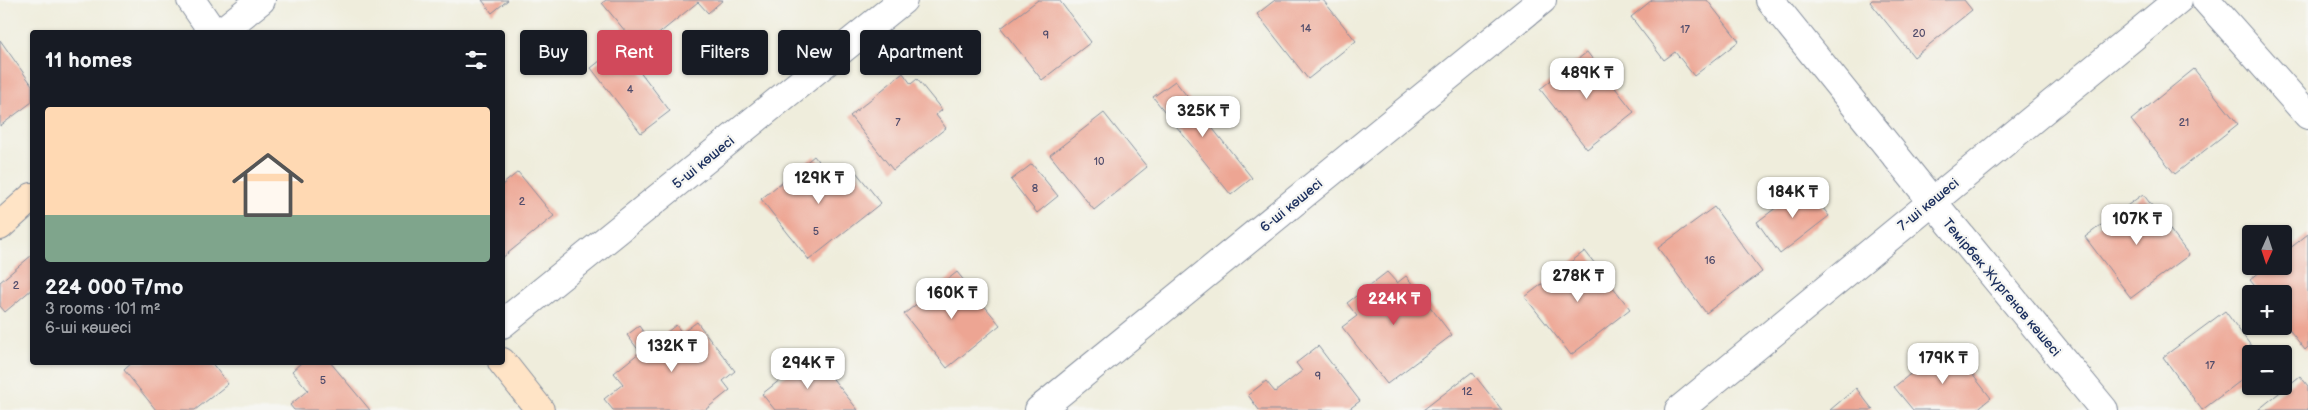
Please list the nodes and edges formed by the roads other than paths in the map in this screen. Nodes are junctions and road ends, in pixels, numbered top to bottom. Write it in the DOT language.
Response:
graph roads {
  1 [pos="191,0"];
  2 [pos="261,0"];
  3 [pos="904,0"];
  4 [pos="1542,0"];
  5 [pos="1770,0"];
  6 [pos="2178,0"];
  7 [pos="2206,0"];
  8 [pos="212,30"];
  9 [pos="224,30"];
  10 [pos="2308,115"];
  11 [pos="30,199"];
  12 [pos="1932,201"];
  13 [pos="0,226"];
  14 [pos="505,322"];
  15 [pos="504,365"];
  16 [pos="540,410"];
  17 [pos="1039,410"];
  18 [pos="1680,410"];
  19 [pos="2104,410"];
  1 -- 8 [label="street"];
  2 -- 9 [label="street"];
  3 -- 14 [label="street, 5-ші көшесі"];
  4 -- 17 [label="street, 6-ші көшесі"];
  5 -- 12 [label="street, Темірбек Жүргенов көшесі"];
  6 -- 12 [label="street, 7-ші көшесі"];
  7 -- 10 [label="street"];
  11 -- 13 [label="street"];
  12 -- 18 [label="street, 7-ші көшесі"];
  12 -- 19 [label="street, Темірбек Жүргенов көшесі"];
  15 -- 16 [label="street"];
}
